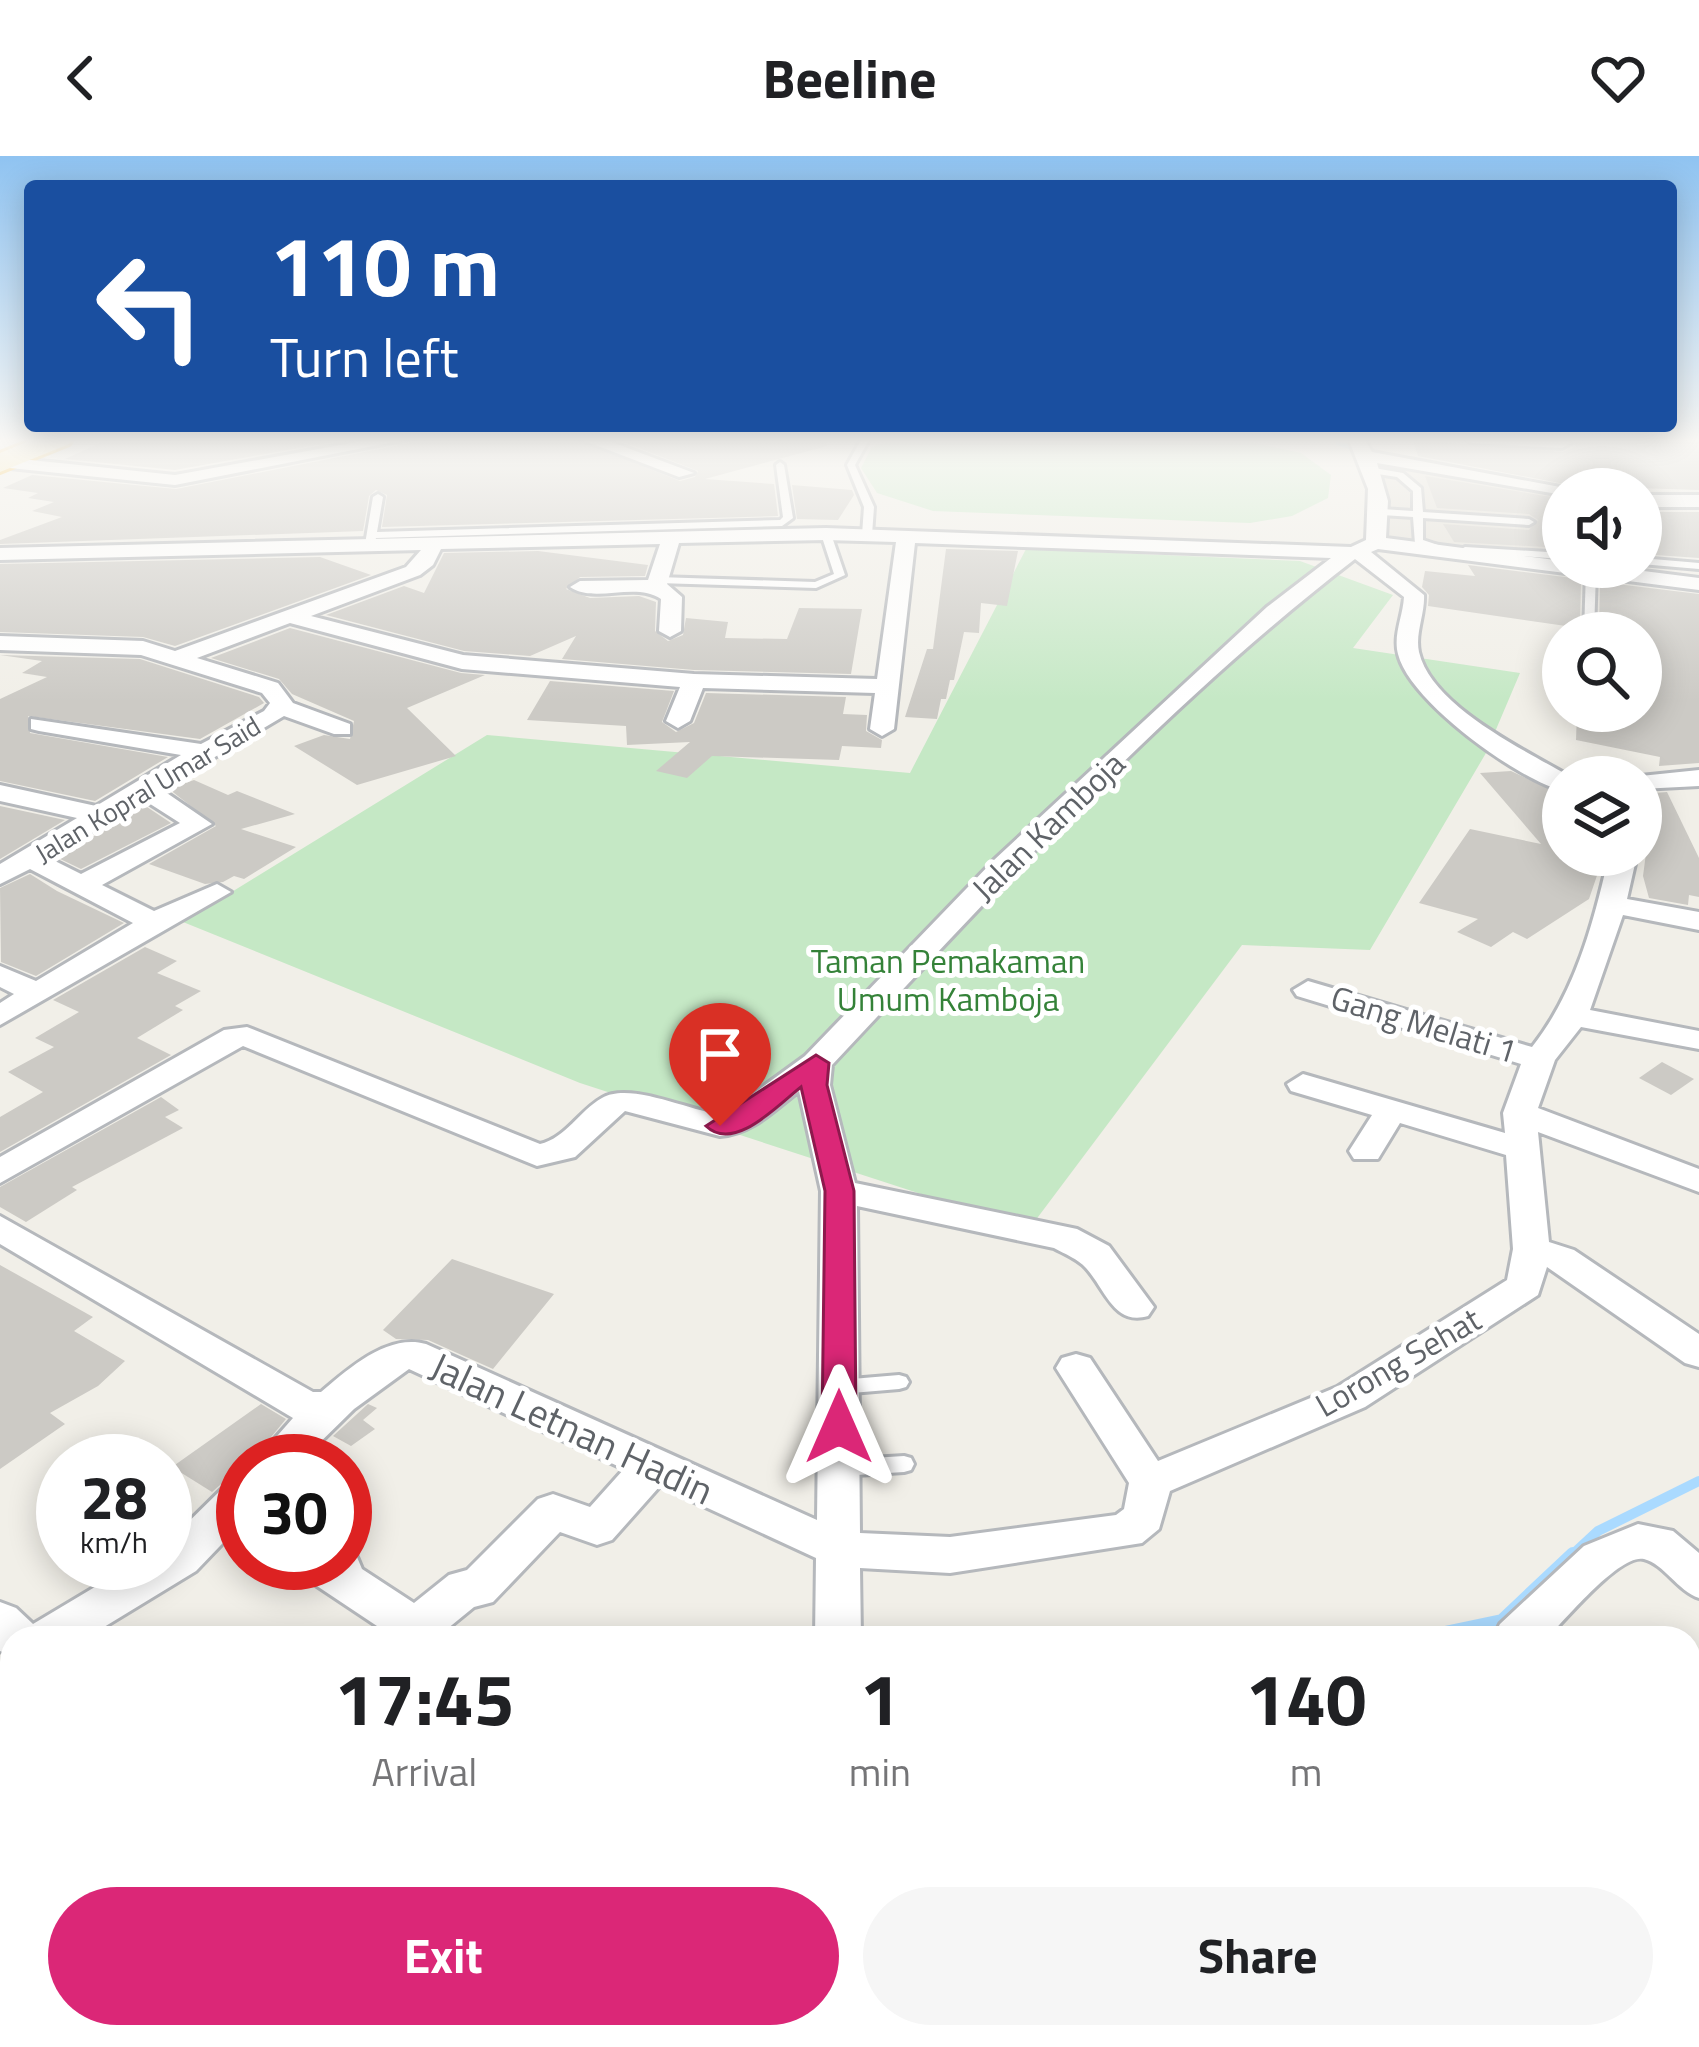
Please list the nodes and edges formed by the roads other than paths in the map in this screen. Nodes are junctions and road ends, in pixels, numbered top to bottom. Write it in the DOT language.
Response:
graph roads {
  1 [pos="373,526"];
  2 [pos="719,526"];
  3 [pos="868,526"];
  4 [pos="1374,526"];
  5 [pos="1417,526"];
  6 [pos="826,534"];
  7 [pos="582,535"];
  8 [pos="867,535"];
  9 [pos="906,536"];
  10 [pos="671,538"];
  11 [pos="370,541"];
  12 [pos="433,544"];
  13 [pos="1361,550"];
  14 [pos="4,558"];
  15 [pos="1542,561"];
  16 [pos="1542,563"];
  17 [pos="1662,563"];
  18 [pos="1699,566"];
  19 [pos="1662,579"];
  20 [pos="657,583"];
  21 [pos="1699,584"];
  22 [pos="580,587"];
  23 [pos="288,616"];
  24 [pos="670,631"];
  25 [pos="0,643"];
  26 [pos="181,656"];
  27 [pos="694,681"];
  28 [pos="888,686"];
  29 [pos="281,707"];
  30 [pos="677,721"];
  31 [pos="39,724"];
  32 [pos="342,729"];
  33 [pos="882,729"];
  34 [pos="204,752"];
  35 [pos="1542,770"];
  36 [pos="1699,778"];
  37 [pos="1662,780"];
  38 [pos="143,788"];
  39 [pos="0,793"];
  40 [pos="100,815"];
  41 [pos="32,859"];
  42 [pos="0,876"];
  43 [pos="1618,876"];
  44 [pos="77,886"];
  45 [pos="217,892"];
  46 [pos="1612,904"];
  47 [pos="1699,921"];
  48 [pos="149,925"];
  49 [pos="0,975"];
  50 [pos="1308,990"];
  51 [pos="37,994"];
  52 [pos="0,1016"];
  53 [pos="1573,1016"];
  54 [pos="1699,1040"];
  55 [pos="1539,1059"];
  56 [pos="816,1063"];
  57 [pos="1303,1084"];
  58 [pos="1392,1110"];
  59 [pos="1522,1131"];
  60 [pos="1366,1151"];
  61 [pos="0,1172"];
  62 [pos="1699,1181"];
  63 [pos="839,1191"];
  64 [pos="0,1228"];
  65 [pos="1531,1250"];
  66 [pos="1135,1306"];
  67 [pos="1699,1353"];
  68 [pos="1076,1368"];
  69 [pos="898,1382"];
  70 [pos="839,1387"];
  71 [pos="328,1407"];
  72 [pos="302,1434"];
  73 [pos="904,1464"];
  74 [pos="651,1467"];
  75 [pos="839,1468"];
  76 [pos="1150,1482"];
  77 [pos="216,1524"];
  78 [pos="838,1549"];
  79 [pos="1699,1580"];
  80 [pos="354,1590"];
  81 [pos="68,1626"];
  82 [pos="401,1626"];
  83 [pos="419,1626"];
  84 [pos="838,1626"];
  85 [pos="1528,1626"];
  1 -- 11 [label="lane"];
  2 -- 7 [label="lane"];
  3 -- 8 [label="lane"];
  4 -- 13 [label="street"];
  5 -- 15 [label="lane"];
  6 -- 8 [label="street"];
  6 -- 10 [label="street"];
  6 -- 20 [label="lane"];
  7 -- 10 [label="street"];
  7 -- 11 [label="lane"];
  7 -- 12 [label="street"];
  8 -- 9 [label="street"];
  9 -- 13 [label="street"];
  9 -- 28 [label="street"];
  10 -- 20 [label="street"];
  11 -- 12 [label="street"];
  11 -- 14 [label="street"];
  12 -- 23 [label="street"];
  13 -- 16 [label="street"];
  13 -- 35 [label="street"];
  13 -- 56 [label="street, Jalan Kamboja"];
  17 -- 18 [label="lane"];
  19 -- 21 [label="street"];
  20 -- 22 [label="street"];
  20 -- 24 [label="street"];
  23 -- 26 [label="street"];
  23 -- 27 [label="street"];
  25 -- 26 [label="street, Jalan Kopral Umar Said"];
  26 -- 29 [label="street, Jalan Kopral Umar Said"];
  27 -- 28 [label="street"];
  27 -- 30 [label="street"];
  28 -- 33 [label="street"];
  29 -- 32 [label="street"];
  29 -- 34 [label="street, Jalan Kopral Umar Said"];
  31 -- 34 [label="street"];
  34 -- 38 [label="street, Jalan Kopral Umar Said"];
  36 -- 37 [label="street"];
  38 -- 40 [label="street, Jalan Kopral Umar Said"];
  38 -- 44 [label="street"];
  39 -- 40 [label="street"];
  40 -- 41 [label="street, Jalan Kopral Umar Said"];
  41 -- 42 [label="street, Jalan Kopral Umar Said"];
  41 -- 44 [label="street"];
  43 -- 46 [label="street"];
  44 -- 48 [label="street"];
  45 -- 48 [label="street"];
  46 -- 47 [label="street"];
  46 -- 53 [label="street"];
  48 -- 51 [label="street"];
  49 -- 51 [label="street"];
  50 -- 55 [label="street, Gang Melati 1"];
  51 -- 52 [label="street"];
  53 -- 54 [label="street"];
  53 -- 55 [label="street"];
  55 -- 59 [label="street"];
  56 -- 61 [label="street, Jalan Kamboja"];
  56 -- 63 [label="street"];
  57 -- 58 [label="street"];
  58 -- 59 [label="street"];
  58 -- 60 [label="street"];
  59 -- 62 [label="street"];
  59 -- 65 [label="street"];
  63 -- 66 [label="street"];
  63 -- 70 [label="street"];
  64 -- 71 [label="street"];
  65 -- 67 [label="street"];
  65 -- 76 [label="street, Lorong Sehat"];
  68 -- 76 [label="street"];
  69 -- 70 [label="lane"];
  70 -- 75 [label="street"];
  71 -- 72 [label="street"];
  71 -- 74 [label="street, Jalan Letnan Hadin"];
  73 -- 75 [label="lane"];
  74 -- 78 [label="street, Jalan Letnan Hadin"];
  74 -- 83 [label="street"];
  75 -- 78 [label="street"];
  76 -- 78 [label="street"];
  77 -- 81 [label="street"];
  78 -- 84 [label="street"];
  79 -- 85 [label="street"];
  80 -- 82 [label="street"];
}
